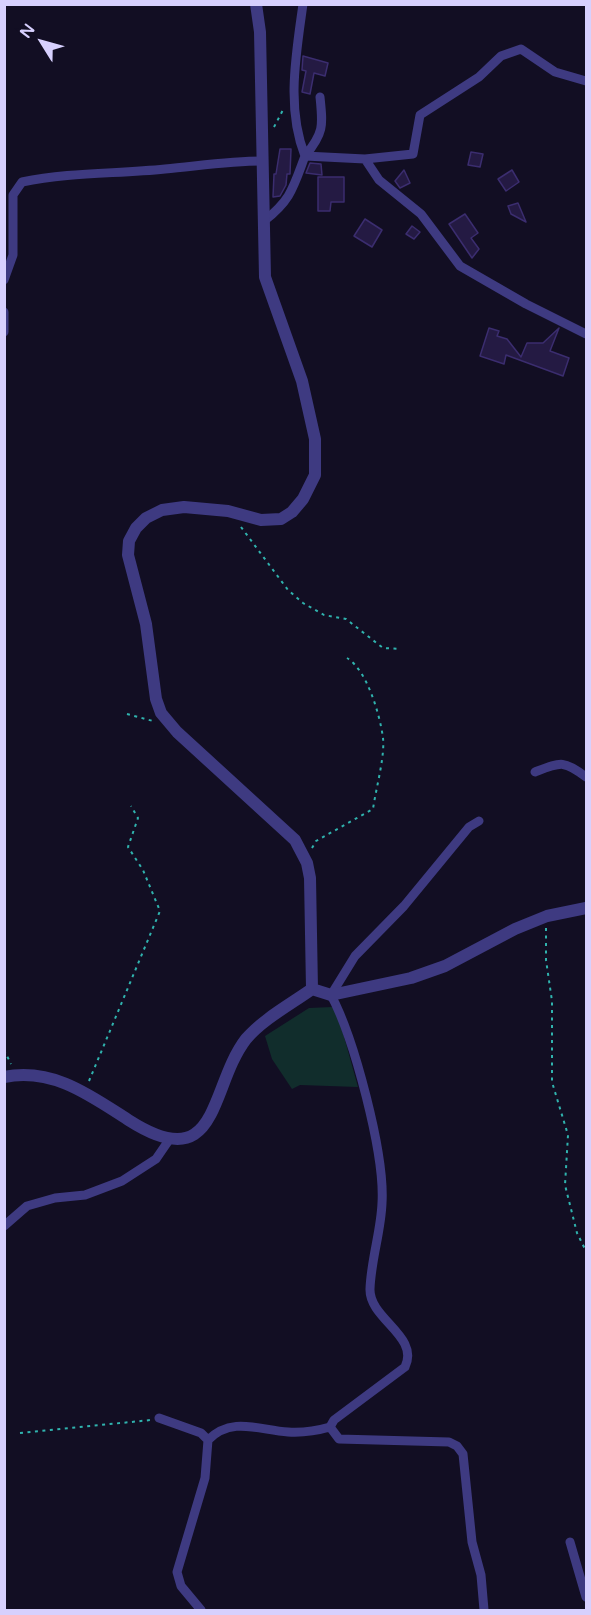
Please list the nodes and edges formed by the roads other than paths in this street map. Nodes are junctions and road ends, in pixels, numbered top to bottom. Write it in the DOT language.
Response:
graph roads {
  1 [pos="256,4"];
  2 [pos="303,4"];
  3 [pos="586,81"];
  4 [pos="320,97"];
  5 [pos="305,156"];
  6 [pos="365,159"];
  7 [pos="262,161"];
  8 [pos="264,221"];
  9 [pos="4,280"];
  10 [pos="4,312"];
  11 [pos="4,332"];
  12 [pos="586,334"];
  13 [pos="535,772"];
  14 [pos="586,777"];
  15 [pos="479,821"];
  16 [pos="586,908"];
  17 [pos="312,989"];
  18 [pos="331,995"];
  19 [pos="10,1076"];
  20 [pos="169,1140"];
  21 [pos="4,1226"];
  22 [pos="159,1418"];
  23 [pos="330,1427"];
  24 [pos="208,1440"];
  25 [pos="570,1542"];
  26 [pos="586,1598"];
  27 [pos="201,1611"];
  28 [pos="484,1611"];
  1 -- 7 [label="street"];
  2 -- 5 [label="street"];
  3 -- 6 [label="street"];
  4 -- 5 [label="street"];
  5 -- 6 [label="street"];
  5 -- 8 [label="street"];
  6 -- 12 [label="street"];
  7 -- 8 [label="street"];
  7 -- 9 [label="street"];
  8 -- 17 [label="street"];
  10 -- 11 [label="street"];
  13 -- 14 [label="street"];
  15 -- 18 [label="street"];
  16 -- 18 [label="street"];
  17 -- 18 [label="street"];
  17 -- 20 [label="street"];
  18 -- 23 [label="street"];
  19 -- 20 [label="street"];
  20 -- 21 [label="street"];
  22 -- 24 [label="street"];
  23 -- 24 [label="street"];
  23 -- 28 [label="street"];
  24 -- 27 [label="street"];
  25 -- 26 [label="street"];
}
